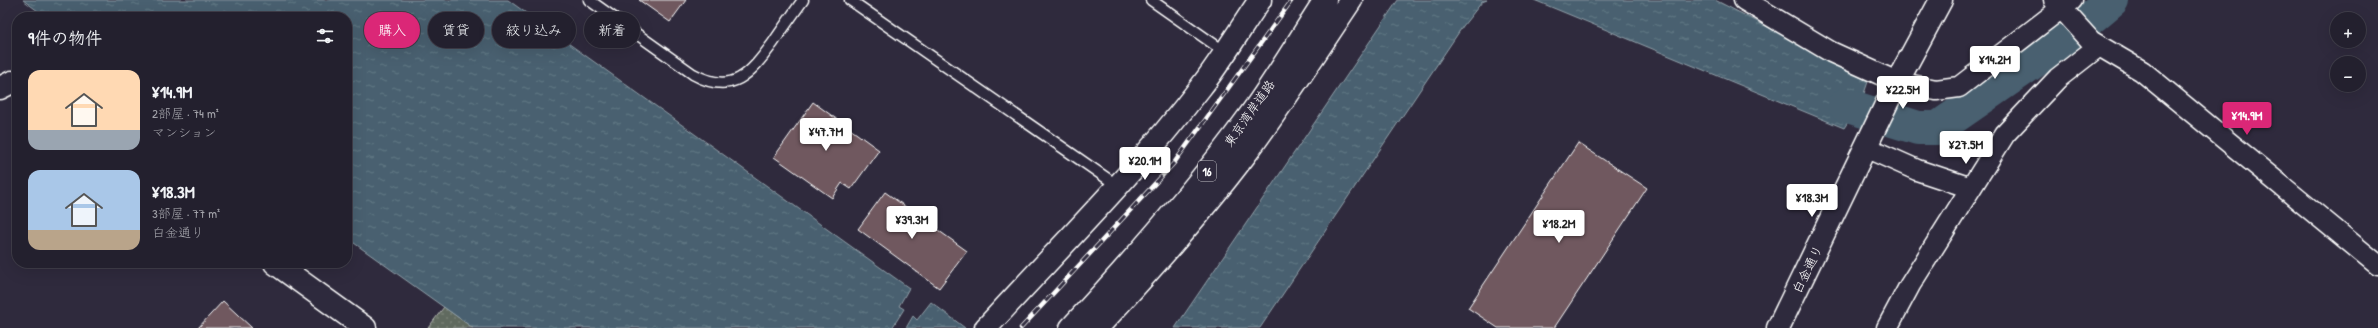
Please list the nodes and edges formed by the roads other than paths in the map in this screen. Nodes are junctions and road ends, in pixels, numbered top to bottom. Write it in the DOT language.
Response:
graph roads {
  1 [pos="589,0"];
  2 [pos="803,0"];
  3 [pos="850,0"];
  4 [pos="1151,0"];
  5 [pos="1260,0"];
  6 [pos="1325,0"];
  7 [pos="1351,0"];
  8 [pos="1744,0"];
  9 [pos="1941,0"];
  10 [pos="2064,6"];
  11 [pos="2095,43"];
  12 [pos="1225,52"];
  13 [pos="12,82"];
  14 [pos="1897,82"];
  15 [pos="0,88"];
  16 [pos="1865,147"];
  17 [pos="1118,186"];
  18 [pos="1971,188"];
  19 [pos="2378,265"];
  20 [pos="282,268"];
  21 [pos="365,328"];
  22 [pos="986,328"];
  23 [pos="1071,328"];
  24 [pos="1097,328"];
  25 [pos="1778,328"];
  26 [pos="1887,328"];
  1 -- 2 [label="lane"];
  3 -- 17 [label="lane"];
  4 -- 12 [label="lane"];
  5 -- 12 [label="main road"];
  6 -- 23 [label="main road, 東京湾岸道路 / 16"];
  7 -- 24 [label="main road, 東京湾岸道路 / 16"];
  8 -- 14 [label="street"];
  9 -- 14 [label="main road"];
  10 -- 11 [label="street"];
  10 -- 14 [label="street"];
  11 -- 18 [label="street"];
  11 -- 19 [label="street"];
  12 -- 17 [label="main road"];
  13 -- 15 [label="main road"];
  14 -- 16 [label="main road, 白金通り"];
  16 -- 18 [label="street"];
  16 -- 25 [label="main road, 白金通り"];
  17 -- 22 [label="main road"];
  18 -- 26 [label="street"];
  20 -- 21 [label="main road"];
}
